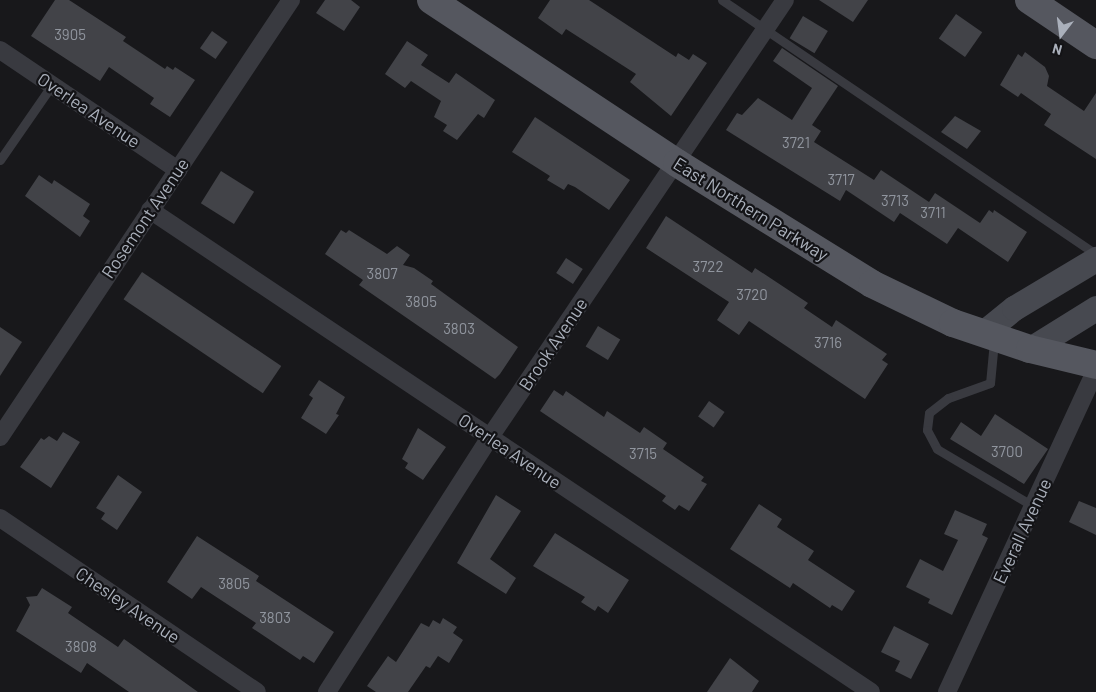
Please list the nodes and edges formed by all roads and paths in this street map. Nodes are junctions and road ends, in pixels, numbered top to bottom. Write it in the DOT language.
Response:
graph roads {
  1 [pos="292,0"];
  2 [pos="431,0"];
  3 [pos="722,0"];
  4 [pos="785,0"];
  5 [pos="1029,0"];
  6 [pos="766,30"];
  7 [pos="1096,45"];
  8 [pos="0,50"];
  9 [pos="52,85"];
  10 [pos="0,160"];
  11 [pos="677,163"];
  12 [pos="178,170"];
  13 [pos="150,210"];
  14 [pos="1096,254"];
  15 [pos="1096,259"];
  16 [pos="1096,308"];
  17 [pos="988,335"];
  18 [pos="1030,349"];
  19 [pos="1096,365"];
  20 [pos="1096,370"];
  21 [pos="0,437"];
  22 [pos="490,437"];
  23 [pos="1033,506"];
  24 [pos="0,518"];
  25 [pos="257,692"];
  26 [pos="327,692"];
  27 [pos="871,692"];
  28 [pos="947,692"];
  1 -- 12 [label="street, Rosemont Avenue"];
  2 -- 11 [label="main road, East Northern Parkway"];
  3 -- 6 [label="lane"];
  4 -- 6 [label="street, Brook Avenue"];
  5 -- 7 [label="main road"];
  6 -- 11 [label="street, Brook Avenue"];
  6 -- 14 [label="lane"];
  8 -- 9 [label="street, Overlea Avenue"];
  9 -- 10 [label="lane"];
  9 -- 12 [label="street, Overlea Avenue"];
  11 -- 17 [label="main road, East Northern Parkway"];
  11 -- 22 [label="street, Brook Avenue"];
  12 -- 13 [label="street, Rosemont Avenue"];
  13 -- 21 [label="street, Rosemont Avenue"];
  13 -- 22 [label="street, Overlea Avenue"];
  15 -- 17 [label="main road"];
  16 -- 18 [label="main road"];
  17 -- 18 [label="main road, East Northern Parkway"];
  17 -- 23 [label="lane"];
  18 -- 19 [label="main road, East Northern Parkway"];
  20 -- 23 [label="street, Everall Avenue"];
  22 -- 26 [label="street, Brook Avenue"];
  22 -- 27 [label="street, Overlea Avenue"];
  23 -- 28 [label="street, Everall Avenue"];
  24 -- 25 [label="street, Chesley Avenue"];
}
